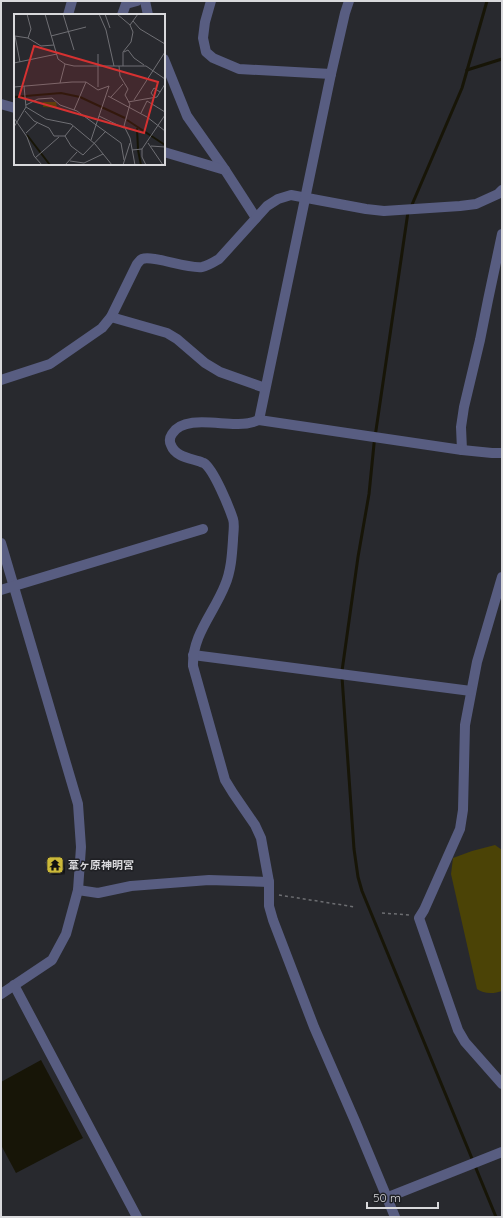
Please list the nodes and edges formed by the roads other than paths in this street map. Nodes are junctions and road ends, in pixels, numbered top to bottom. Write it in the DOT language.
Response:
graph roads {
  1 [pos="72,1"];
  2 [pos="137,1"];
  3 [pos="145,1"];
  4 [pos="211,1"];
  5 [pos="349,1"];
  6 [pos="68,14"];
  7 [pos="122,14"];
  8 [pos="148,14"];
  9 [pos="165,61"];
  10 [pos="331,74"];
  11 [pos="1,104"];
  12 [pos="14,108"];
  13 [pos="165,152"];
  14 [pos="225,170"];
  15 [pos="502,190"];
  16 [pos="305,197"];
  17 [pos="256,218"];
  18 [pos="502,234"];
  19 [pos="111,317"];
  20 [pos="1,380"];
  21 [pos="265,388"];
  22 [pos="259,420"];
  23 [pos="462,450"];
  24 [pos="502,453"];
  25 [pos="203,529"];
  26 [pos="1,543"];
  27 [pos="502,577"];
  28 [pos="14,586"];
  29 [pos="1,590"];
  30 [pos="193,655"];
  31 [pos="471,691"];
  32 [pos="269,882"];
  33 [pos="78,890"];
  34 [pos="14,985"];
  35 [pos="1,994"];
  36 [pos="502,1084"];
  37 [pos="502,1152"];
  38 [pos="386,1198"];
  39 [pos="137,1217"];
  40 [pos="395,1217"];
  1 -- 6 [label="street"];
  2 -- 7 [label="street"];
  3 -- 8 [label="street"];
  4 -- 10 [label="street"];
  5 -- 10 [label="street"];
  9 -- 14 [label="street"];
  10 -- 16 [label="street"];
  11 -- 12 [label="street"];
  13 -- 14 [label="street"];
  14 -- 17 [label="street"];
  15 -- 16 [label="street"];
  16 -- 17 [label="street"];
  16 -- 21 [label="street"];
  17 -- 19 [label="street"];
  18 -- 23 [label="street"];
  19 -- 20 [label="street"];
  19 -- 21 [label="street"];
  21 -- 22 [label="street"];
  22 -- 23 [label="street"];
  22 -- 30 [label="street"];
  23 -- 24 [label="street"];
  25 -- 28 [label="street"];
  26 -- 28 [label="street"];
  27 -- 31 [label="street"];
  28 -- 29 [label="street"];
  28 -- 33 [label="street"];
  30 -- 31 [label="street"];
  30 -- 32 [label="street"];
  31 -- 36 [label="street"];
  32 -- 33 [label="street"];
  32 -- 38 [label="street"];
  33 -- 34 [label="street"];
  34 -- 35 [label="street"];
  34 -- 39 [label="street"];
  37 -- 38 [label="street"];
  38 -- 40 [label="street"];
}
